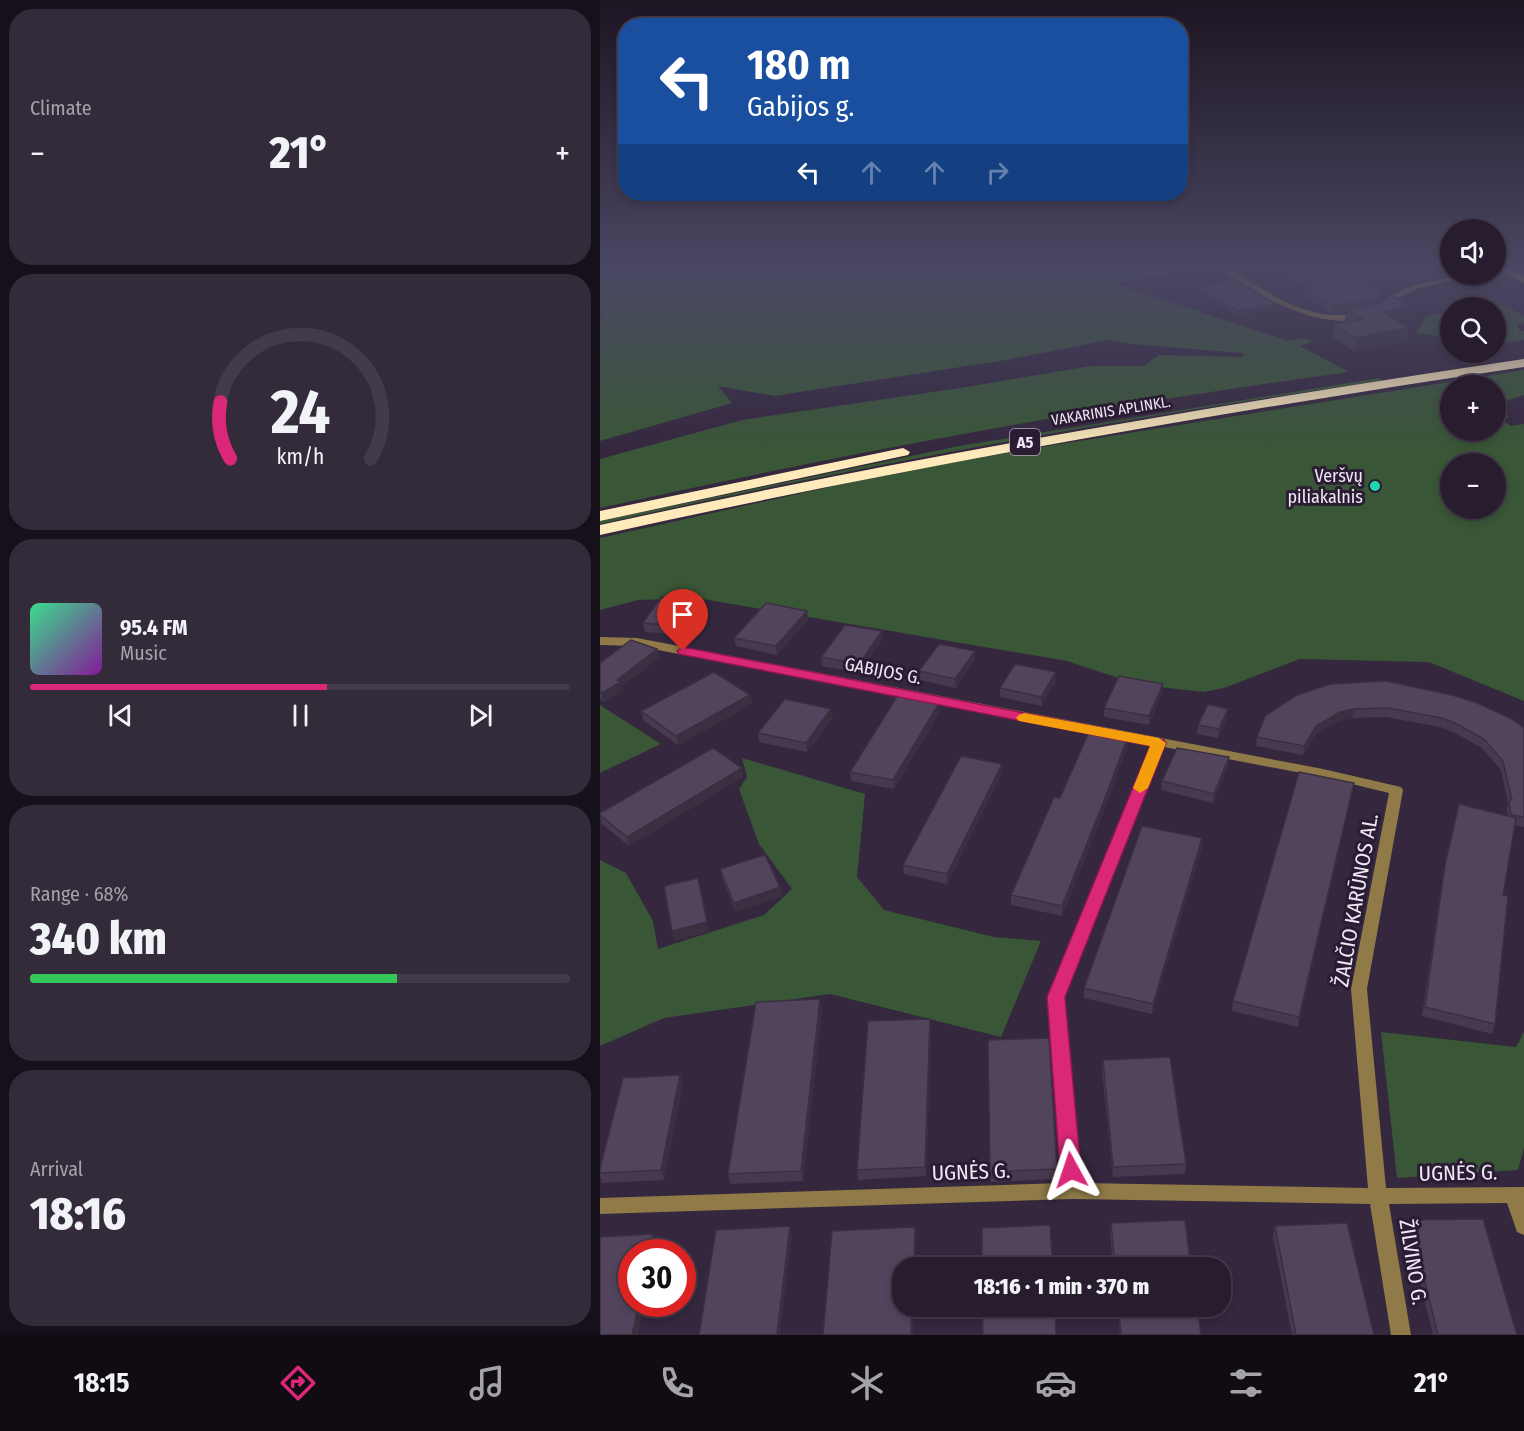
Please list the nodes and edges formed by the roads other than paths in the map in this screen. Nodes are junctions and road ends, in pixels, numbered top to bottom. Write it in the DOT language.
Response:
graph roads {
  1 [pos="1524,352"];
  2 [pos="1524,363"];
  3 [pos="600,516"];
  4 [pos="600,530"];
  5 [pos="600,641"];
  6 [pos="1159,743"];
  7 [pos="1396,790"];
  8 [pos="1073,1191"];
  9 [pos="1519,1195"];
  10 [pos="1378,1196"];
  11 [pos="600,1206"];
  12 [pos="1524,1226"];
  13 [pos="1401,1335"];
  1 -- 3 [label="highway, VAKARINIS APLINKL. / A5"];
  2 -- 4 [label="highway, VAKARINIS APLINKL. / A5"];
  5 -- 6 [label="street, GABIJOS G."];
  6 -- 7 [label="street, GABIJOS G."];
  6 -- 8 [label="street"];
  7 -- 10 [label="street, ŽALČIO KARŪNOS AL."];
  8 -- 10 [label="street, UGNĖS G."];
  8 -- 11 [label="street, UGNĖS G."];
  9 -- 10 [label="street, UGNĖS G."];
  9 -- 12 [label="street"];
  10 -- 13 [label="street, ŽILVINO G."];
}
